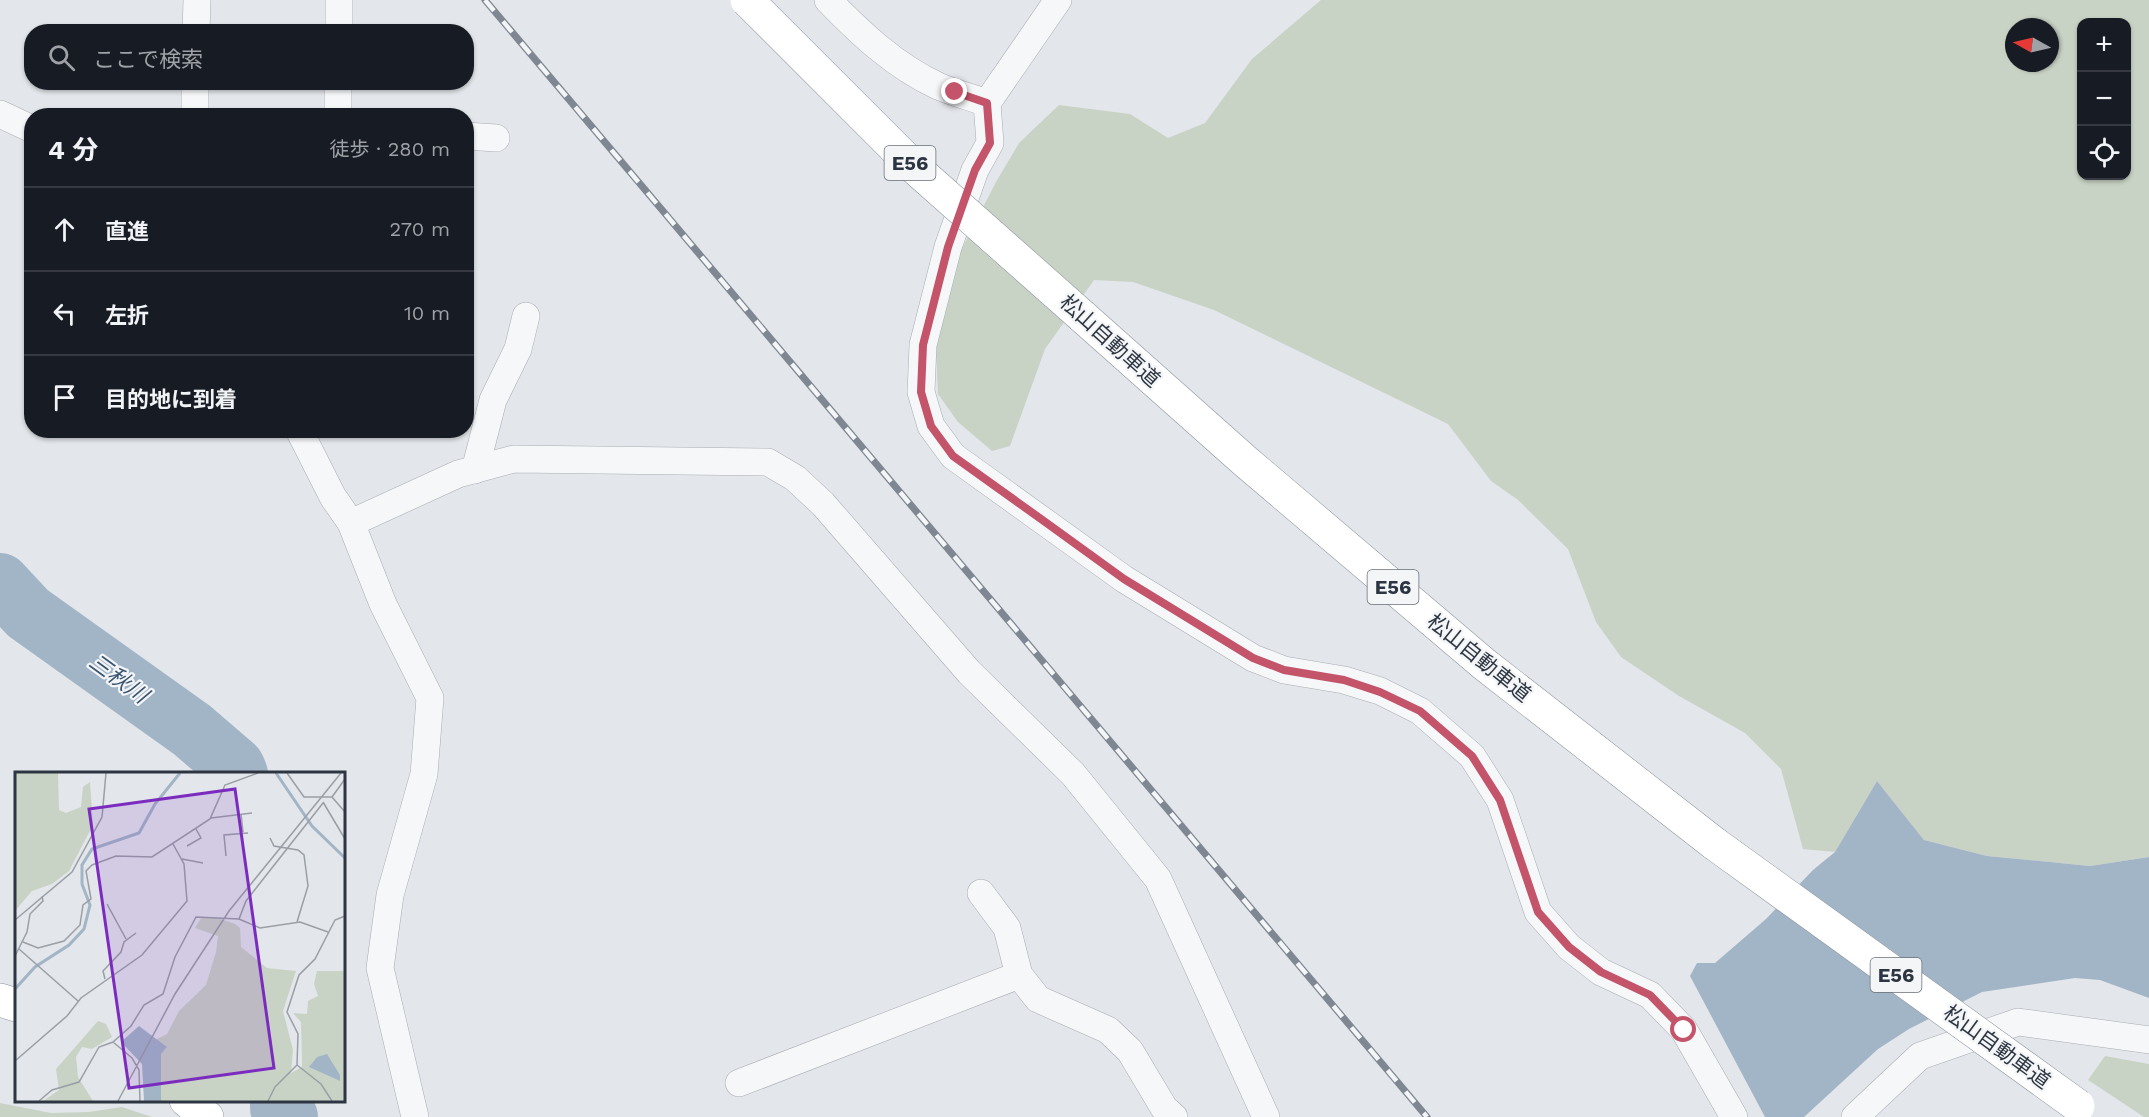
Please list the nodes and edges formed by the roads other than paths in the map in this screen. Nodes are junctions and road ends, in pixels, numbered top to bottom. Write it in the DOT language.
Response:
graph roads {
  1 [pos="197,0"];
  2 [pos="339,0"];
  3 [pos="747,0"];
  4 [pos="828,0"];
  5 [pos="1058,0"];
  6 [pos="196,24"];
  7 [pos="339,24"];
  8 [pos="195,90"];
  9 [pos="338,90"];
  10 [pos="987,103"];
  11 [pos="195,108"];
  12 [pos="338,108"];
  13 [pos="0,114"];
  14 [pos="24,125"];
  15 [pos="474,137"];
  16 [pos="496,138"];
  17 [pos="526,316"];
  18 [pos="303,438"];
  19 [pos="475,470"];
  20 [pos="351,523"];
  21 [pos="981,893"];
  22 [pos="1019,975"];
  23 [pos="0,1000"];
  24 [pos="15,1005"];
  25 [pos="2149,1040"];
  26 [pos="739,1083"];
  27 [pos="187,1102"];
  28 [pos="2086,1111"];
  29 [pos="207,1117"];
  30 [pos="415,1117"];
  31 [pos="1174,1117"];
  32 [pos="1266,1117"];
  33 [pos="1734,1117"];
  34 [pos="1855,1117"];
  1 -- 6 [label="street"];
  2 -- 7 [label="street"];
  3 -- 28 [label="highway, 松山自動車道 / E56, bridge"];
  4 -- 10 [label="street"];
  5 -- 10 [label="street"];
  8 -- 11 [label="street"];
  9 -- 12 [label="street"];
  10 -- 33 [label="street"];
  13 -- 14 [label="street"];
  15 -- 16 [label="street"];
  17 -- 19 [label="street"];
  18 -- 20 [label="street"];
  19 -- 20 [label="street"];
  19 -- 32 [label="street"];
  20 -- 30 [label="street"];
  21 -- 22 [label="street"];
  22 -- 26 [label="street"];
  22 -- 31 [label="street"];
  23 -- 24 [label="highway"];
  25 -- 34 [label="street"];
  27 -- 29 [label="highway"];
}
